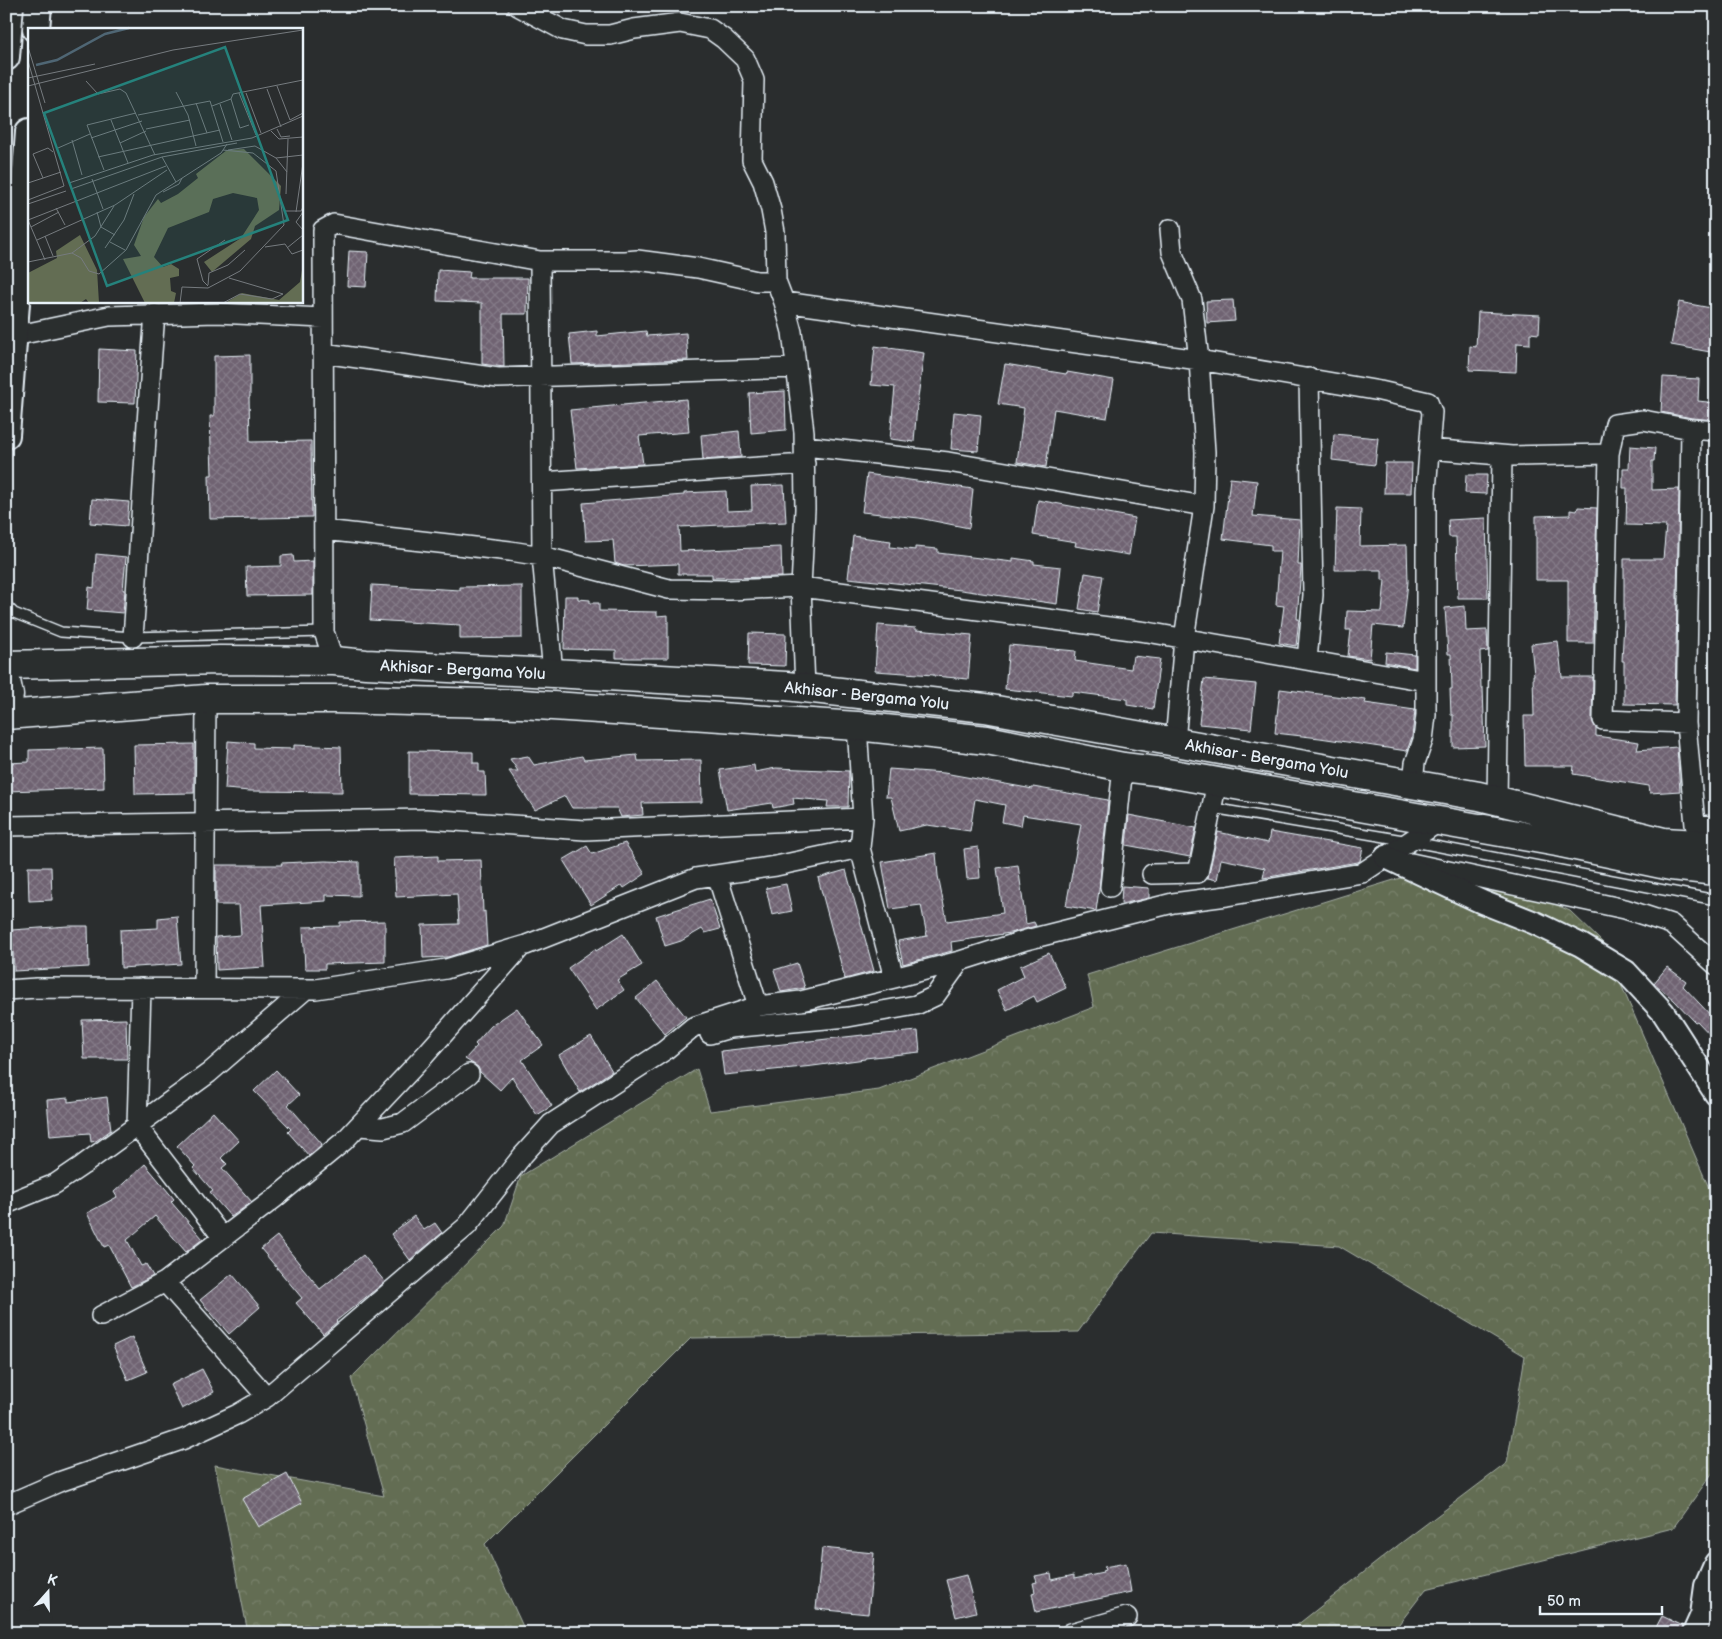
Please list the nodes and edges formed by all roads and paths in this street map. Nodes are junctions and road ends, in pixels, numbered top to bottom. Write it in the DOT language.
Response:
graph roads {
  1 [pos="10,6"];
  2 [pos="38,6"];
  3 [pos="518,6"];
  4 [pos="36,28"];
  5 [pos="6,57"];
  6 [pos="28,146"];
  7 [pos="1170,229"];
  8 [pos="540,261"];
  9 [pos="776,281"];
  10 [pos="784,302"];
  11 [pos="155,314"];
  12 [pos="323,318"];
  13 [pos="14,336"];
  14 [pos="323,353"];
  15 [pos="1199,360"];
  16 [pos="796,368"];
  17 [pos="541,377"];
  18 [pos="1309,378"];
  19 [pos="1691,429"];
  20 [pos="1716,431"];
  21 [pos="6,434"];
  22 [pos="1429,449"];
  23 [pos="1609,454"];
  24 [pos="805,455"];
  25 [pos="1502,456"];
  26 [pos="542,482"];
  27 [pos="1204,506"];
  28 [pos="324,530"];
  29 [pos="542,556"];
  30 [pos="801,587"];
  31 [pos="6,605"];
  32 [pos="324,632"];
  33 [pos="133,637"];
  34 [pos="1184,639"];
  35 [pos="1307,660"];
  36 [pos="334,661"];
  37 [pos="6,665"];
  38 [pos="553,673"];
  39 [pos="6,681"];
  40 [pos="1426,681"];
  41 [pos="805,688"];
  42 [pos="206,699"];
  43 [pos="6,707"];
  44 [pos="6,715"];
  45 [pos="1686,723"];
  46 [pos="857,726"];
  47 [pos="1174,742"];
  48 [pos="1123,767"];
  49 [pos="1412,784"];
  50 [pos="1214,795"];
  51 [pos="1497,800"];
  52 [pos="863,818"];
  53 [pos="1440,821"];
  54 [pos="204,823"];
  55 [pos="6,826"];
  56 [pos="1716,826"];
  57 [pos="1409,842"];
  58 [pos="1716,845"];
  59 [pos="860,848"];
  60 [pos="1386,857"];
  61 [pos="1716,871"];
  62 [pos="1152,874"];
  63 [pos="717,875"];
  64 [pos="1110,887"];
  65 [pos="1716,900"];
  66 [pos="521,947"];
  67 [pos="960,960"];
  68 [pos="1716,965"];
  69 [pos="894,978"];
  70 [pos="141,988"];
  71 [pos="204,988"];
  72 [pos="306,988"];
  73 [pos="6,990"];
  74 [pos="758,1006"];
  75 [pos="664,1051"];
  76 [pos="469,1074"];
  77 [pos="1716,1094"];
  78 [pos="137,1126"];
  79 [pos="360,1126"];
  80 [pos="6,1204"];
  81 [pos="223,1238"];
  82 [pos="165,1282"];
  83 [pos="101,1316"];
  84 [pos="267,1397"];
  85 [pos="6,1505"];
  86 [pos="1716,1563"];
  87 [pos="1127,1617"];
  88 [pos="1704,1621"];
  89 [pos="1071,1633"];
  1 -- 5 [label="main road"];
  2 -- 4 [label="main road"];
  3 -- 9 [label="street"];
  6 -- 13 [label="main road"];
  7 -- 15 [label="street"];
  8 -- 9 [label="street"];
  8 -- 12 [label="street"];
  8 -- 17 [label="street"];
  9 -- 10 [label="street"];
  10 -- 15 [label="street"];
  10 -- 16 [label="street"];
  11 -- 12 [label="street"];
  11 -- 13 [label="street"];
  11 -- 33 [label="street"];
  12 -- 14 [label="street"];
  13 -- 21 [label="main road"];
  14 -- 17 [label="street"];
  14 -- 28 [label="street"];
  15 -- 18 [label="street"];
  15 -- 27 [label="street"];
  16 -- 17 [label="street"];
  16 -- 24 [label="street"];
  17 -- 26 [label="street"];
  18 -- 22 [label="street"];
  18 -- 35 [label="street"];
  19 -- 20 [label="street"];
  19 -- 23 [label="street"];
  19 -- 45 [label="street"];
  22 -- 25 [label="street"];
  22 -- 40 [label="street"];
  23 -- 25 [label="street"];
  23 -- 45 [label="street"];
  24 -- 26 [label="street"];
  24 -- 27 [label="street"];
  24 -- 30 [label="street"];
  25 -- 51 [label="street"];
  26 -- 29 [label="street"];
  27 -- 34 [label="street"];
  28 -- 29 [label="street"];
  28 -- 32 [label="street"];
  29 -- 30 [label="street"];
  29 -- 38 [label="street"];
  30 -- 34 [label="street"];
  30 -- 41 [label="street"];
  31 -- 33 [label="lane"];
  32 -- 33 [label="lane"];
  32 -- 36 [label="street"];
  34 -- 35 [label="street"];
  34 -- 47 [label="street"];
  35 -- 40 [label="street"];
  36 -- 37 [label="main road, Akhisar - Bergama Yolu"];
  36 -- 38 [label="main road, Akhisar - Bergama Yolu"];
  38 -- 41 [label="main road, Akhisar - Bergama Yolu"];
  39 -- 43 [label="main road"];
  40 -- 49 [label="street"];
  41 -- 47 [label="main road, Akhisar - Bergama Yolu"];
  42 -- 44 [label="main road, Akhisar - Bergama Yolu"];
  42 -- 46 [label="main road, Akhisar - Bergama Yolu"];
  42 -- 54 [label="street"];
  45 -- 56 [label="street"];
  46 -- 48 [label="main road, Akhisar - Bergama Yolu"];
  46 -- 52 [label="street"];
  47 -- 49 [label="main road, Akhisar - Bergama Yolu"];
  48 -- 50 [label="main road, Akhisar - Bergama Yolu"];
  48 -- 64 [label="street"];
  49 -- 51 [label="main road, Akhisar - Bergama Yolu"];
  50 -- 53 [label="main road, Akhisar - Bergama Yolu"];
  50 -- 57 [label="lane"];
  50 -- 62 [label="street"];
  51 -- 58 [label="main road, Akhisar - Bergama Yolu"];
  52 -- 54 [label="street"];
  52 -- 59 [label="street"];
  53 -- 57 [label="street"];
  53 -- 61 [label="main road, Akhisar - Bergama Yolu"];
  54 -- 55 [label="street"];
  54 -- 71 [label="street"];
  57 -- 60 [label="street"];
  57 -- 65 [label="lane"];
  59 -- 63 [label="street"];
  59 -- 69 [label="street"];
  60 -- 67 [label="street"];
  60 -- 68 [label="street"];
  60 -- 77 [label="street"];
  63 -- 66 [label="street"];
  63 -- 74 [label="street"];
  66 -- 72 [label="street"];
  66 -- 79 [label="street"];
  67 -- 69 [label="street"];
  67 -- 75 [label="street"];
  69 -- 74 [label="street"];
  70 -- 71 [label="street"];
  70 -- 73 [label="street"];
  70 -- 78 [label="street"];
  71 -- 72 [label="street"];
  72 -- 78 [label="street"];
  74 -- 75 [label="street"];
  75 -- 84 [label="street"];
  76 -- 79 [label="street"];
  78 -- 80 [label="street"];
  78 -- 81 [label="street"];
  79 -- 81 [label="street"];
  81 -- 82 [label="street"];
  82 -- 83 [label="street"];
  82 -- 84 [label="street"];
  84 -- 85 [label="street"];
  86 -- 88 [label="street"];
  87 -- 89 [label="street"];
}
